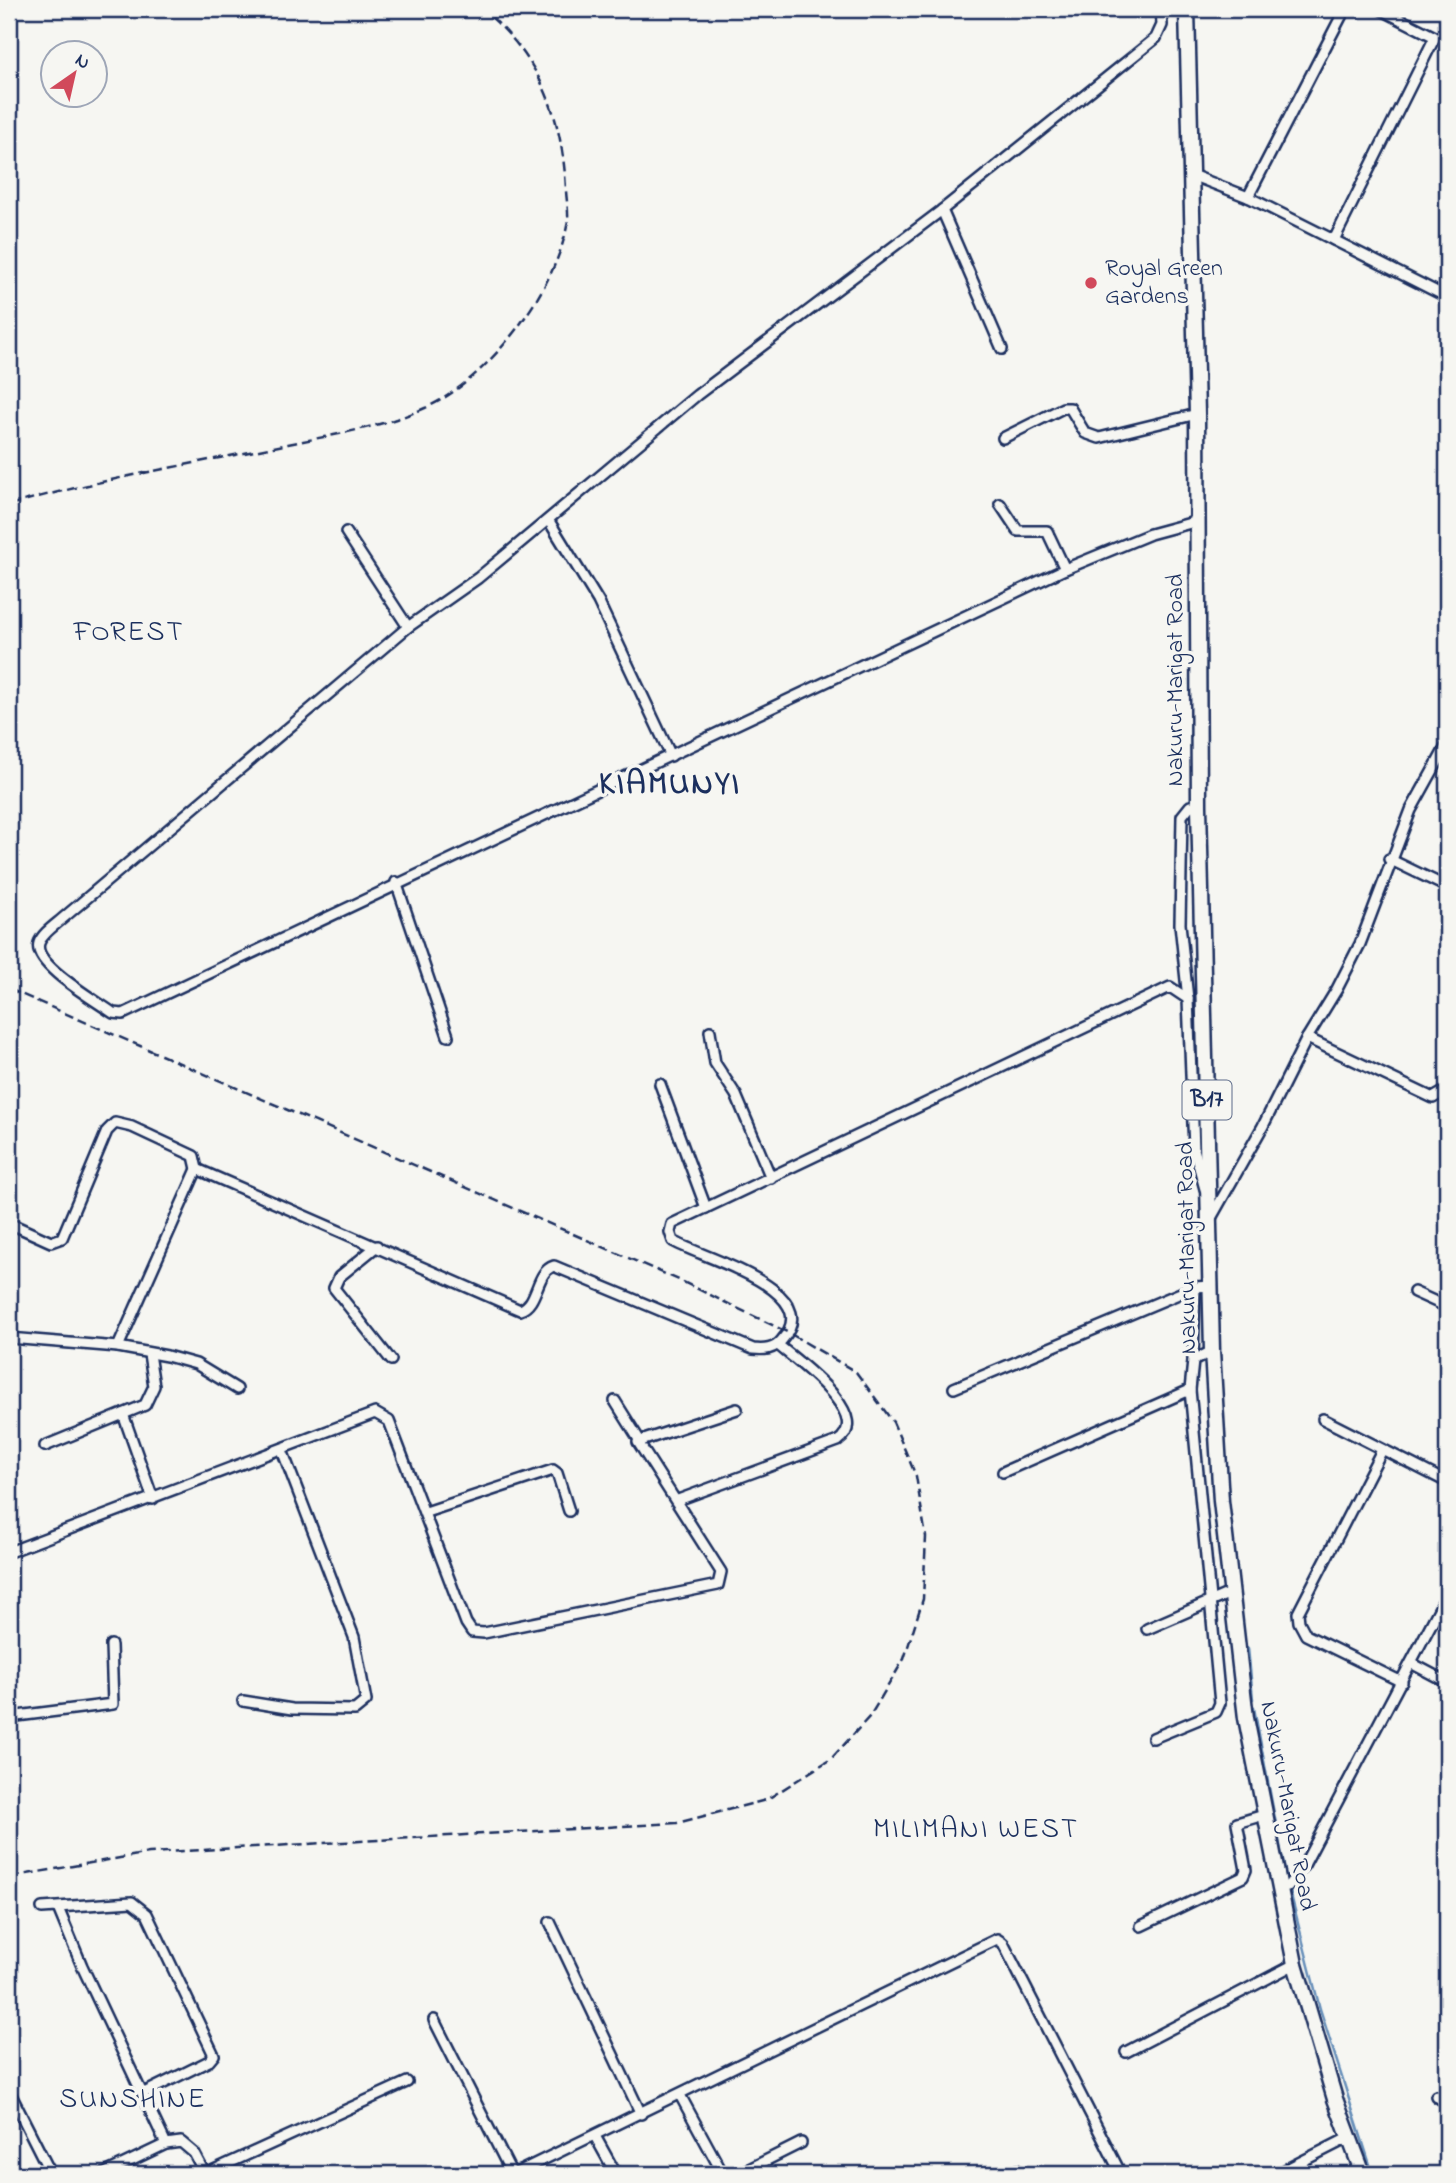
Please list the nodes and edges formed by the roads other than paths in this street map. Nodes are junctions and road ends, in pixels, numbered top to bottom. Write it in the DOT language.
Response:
graph roads {
  1 [pos="1161,9"];
  2 [pos="1187,9"];
  3 [pos="1345,9"];
  4 [pos="1380,9"];
  5 [pos="1189,174"];
  6 [pos="1248,197"];
  7 [pos="942,210"];
  8 [pos="1334,240"];
  9 [pos="1447,296"];
  10 [pos="1002,349"];
  11 [pos="1197,414"];
  12 [pos="1003,438"];
  13 [pos="1000,504"];
  14 [pos="549,521"];
  15 [pos="1198,521"];
  16 [pos="346,532"];
  17 [pos="1065,569"];
  18 [pos="408,627"];
  19 [pos="1447,745"];
  20 [pos="671,756"];
  21 [pos="1199,806"];
  22 [pos="1390,859"];
  23 [pos="396,882"];
  24 [pos="1447,887"];
  25 [pos="1185,979"];
  26 [pos="1170,987"];
  27 [pos="1188,999"];
  28 [pos="710,1031"];
  29 [pos="447,1036"];
  30 [pos="1307,1038"];
  31 [pos="660,1084"];
  32 [pos="1447,1090"];
  33 [pos="197,1169"];
  34 [pos="771,1178"];
  35 [pos="1210,1201"];
  36 [pos="706,1208"];
  37 [pos="1210,1218"];
  38 [pos="9,1223"];
  39 [pos="377,1246"];
  40 [pos="1210,1286"];
  41 [pos="1195,1287"];
  42 [pos="1414,1292"];
  43 [pos="1447,1307"];
  44 [pos="9,1338"];
  45 [pos="778,1345"];
  46 [pos="118,1347"];
  47 [pos="1212,1351"];
  48 [pos="149,1354"];
  49 [pos="391,1360"];
  50 [pos="1193,1361"];
  51 [pos="954,1388"];
  52 [pos="237,1389"];
  53 [pos="1190,1390"];
  54 [pos="615,1401"];
  55 [pos="737,1409"];
  56 [pos="123,1414"];
  57 [pos="1323,1419"];
  58 [pos="640,1441"];
  59 [pos="45,1446"];
  60 [pos="282,1450"];
  61 [pos="1382,1450"];
  62 [pos="1003,1472"];
  63 [pos="1447,1482"];
  64 [pos="152,1499"];
  65 [pos="678,1500"];
  66 [pos="569,1511"];
  67 [pos="426,1512"];
  68 [pos="9,1552"];
  69 [pos="1230,1593"];
  70 [pos="1447,1594"];
  71 [pos="1209,1600"];
  72 [pos="1147,1629"];
  73 [pos="111,1645"];
  74 [pos="1411,1663"];
  75 [pos="1402,1682"];
  76 [pos="1447,1682"];
  77 [pos="243,1701"];
  78 [pos="9,1717"];
  79 [pos="1153,1738"];
  80 [pos="1264,1815"];
  81 [pos="1279,1887"];
  82 [pos="41,1908"];
  83 [pos="58,1908"];
  84 [pos="550,1922"];
  85 [pos="1141,1926"];
  86 [pos="1295,1964"];
  87 [pos="435,2020"];
  88 [pos="1126,2052"];
  89 [pos="407,2082"];
  90 [pos="9,2091"];
  91 [pos="144,2093"];
  92 [pos="680,2095"];
  93 [pos="1436,2096"];
  94 [pos="1447,2103"];
  95 [pos="641,2114"];
  96 [pos="595,2136"];
  97 [pos="1350,2137"];
  98 [pos="801,2143"];
  99 [pos="166,2144"];
  100 [pos="1118,2173"];
  101 [pos="51,2174"];
  102 [pos="103,2174"];
  103 [pos="205,2174"];
  104 [pos="513,2174"];
  105 [pos="616,2174"];
  106 [pos="723,2174"];
  107 [pos="739,2174"];
  108 [pos="1277,2174"];
  109 [pos="1363,2174"];
  1 -- 7 [label="street"];
  2 -- 5 [label="main road, Nakuru-Marigat Road / B17"];
  3 -- 6 [label="street"];
  4 -- 8 [label="street"];
  5 -- 6 [label="street"];
  5 -- 11 [label="main road, Nakuru-Marigat Road / B17"];
  6 -- 8 [label="street"];
  7 -- 10 [label="street"];
  7 -- 14 [label="street"];
  8 -- 9 [label="street"];
  11 -- 12 [label="street"];
  11 -- 15 [label="main road, Nakuru-Marigat Road / B17"];
  13 -- 17 [label="street"];
  14 -- 18 [label="street"];
  14 -- 20 [label="street"];
  15 -- 17 [label="street"];
  15 -- 21 [label="main road, Nakuru-Marigat Road / B17"];
  16 -- 18 [label="street"];
  17 -- 20 [label="street"];
  18 -- 23 [label="street"];
  19 -- 22 [label="street"];
  20 -- 23 [label="street"];
  21 -- 25 [label="street"];
  21 -- 35 [label="main road, Nakuru-Marigat Road / B17"];
  22 -- 24 [label="street"];
  22 -- 30 [label="street"];
  23 -- 29 [label="street"];
  25 -- 26 [label="street"];
  25 -- 27 [label="street"];
  26 -- 27 [label="street"];
  26 -- 34 [label="street"];
  27 -- 35 [label="street"];
  28 -- 34 [label="street"];
  30 -- 32 [label="street"];
  30 -- 37 [label="street"];
  31 -- 36 [label="street"];
  33 -- 38 [label="street"];
  33 -- 39 [label="street"];
  33 -- 46 [label="street"];
  34 -- 36 [label="street"];
  35 -- 37 [label="main road, Nakuru-Marigat Road / B17"];
  36 -- 45 [label="street"];
  37 -- 40 [label="main road, Nakuru-Marigat Road / B17"];
  39 -- 45 [label="street"];
  39 -- 49 [label="street"];
  40 -- 41 [label="street"];
  40 -- 47 [label="main road, Nakuru-Marigat Road / B17"];
  41 -- 50 [label="street"];
  41 -- 51 [label="street"];
  42 -- 43 [label="street"];
  44 -- 46 [label="street"];
  45 -- 65 [label="street"];
  46 -- 48 [label="street"];
  47 -- 50 [label="street"];
  47 -- 69 [label="main road, Nakuru-Marigat Road / B17"];
  48 -- 52 [label="street"];
  48 -- 56 [label="street"];
  50 -- 53 [label="street"];
  53 -- 62 [label="street"];
  53 -- 71 [label="street"];
  54 -- 58 [label="street"];
  55 -- 58 [label="street"];
  56 -- 59 [label="street"];
  56 -- 64 [label="street"];
  57 -- 61 [label="street"];
  58 -- 65 [label="street"];
  60 -- 64 [label="street"];
  60 -- 67 [label="street"];
  60 -- 77 [label="street"];
  61 -- 63 [label="street"];
  61 -- 75 [label="street"];
  64 -- 68 [label="street"];
  65 -- 67 [label="street"];
  66 -- 67 [label="street"];
  69 -- 71 [label="street"];
  69 -- 80 [label="main road, Nakuru-Marigat Road / B17"];
  70 -- 74 [label="street"];
  71 -- 72 [label="street"];
  71 -- 79 [label="street"];
  73 -- 78 [label="street"];
  74 -- 75 [label="street"];
  74 -- 76 [label="street"];
  75 -- 81 [label="street"];
  80 -- 81 [label="main road, Nakuru-Marigat Road / B17"];
  80 -- 85 [label="street"];
  81 -- 86 [label="main road, Nakuru-Marigat Road / B17"];
  82 -- 83 [label="street"];
  83 -- 91 [label="street"];
  83 -- 91 [label="street"];
  84 -- 95 [label="street"];
  86 -- 88 [label="street"];
  86 -- 97 [label="main road, Nakuru-Marigat Road / B17"];
  87 -- 104 [label="street"];
  89 -- 103 [label="street"];
  90 -- 101 [label="street"];
  91 -- 99 [label="street"];
  92 -- 95 [label="street"];
  92 -- 100 [label="street"];
  92 -- 106 [label="street"];
  93 -- 94 [label="street"];
  95 -- 96 [label="street"];
  96 -- 104 [label="street"];
  96 -- 105 [label="street"];
  97 -- 108 [label="street"];
  97 -- 109 [label="main road, Nakuru-Marigat Road / B17"];
  98 -- 107 [label="street"];
  99 -- 102 [label="street"];
  99 -- 103 [label="street"];
}
